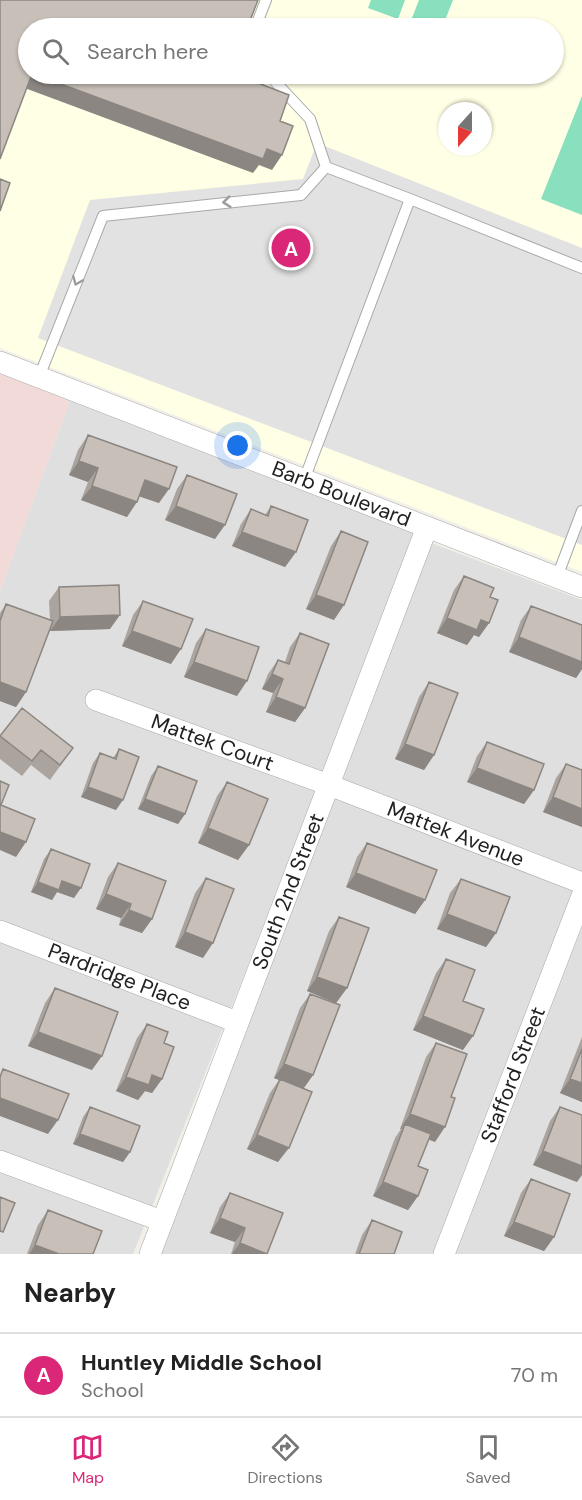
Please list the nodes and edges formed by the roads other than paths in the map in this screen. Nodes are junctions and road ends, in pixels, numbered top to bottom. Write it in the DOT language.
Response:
graph roads {
  1 [pos="266,0"];
  2 [pos="259,18"];
  3 [pos="277,84"];
  4 [pos="326,167"];
  5 [pos="410,199"];
  6 [pos="582,268"];
  7 [pos="0,362"];
  8 [pos="39,377"];
  9 [pos="304,480"];
  10 [pos="582,511"];
  11 [pos="427,527"];
  12 [pos="557,577"];
  13 [pos="582,587"];
  14 [pos="96,700"];
  15 [pos="329,785"];
  16 [pos="582,884"];
  17 [pos="582,896"];
  18 [pos="0,931"];
  19 [pos="237,1022"];
  20 [pos="0,1161"];
  21 [pos="162,1221"];
  22 [pos="150,1254"];
  23 [pos="444,1254"];
  1 -- 2 [label="lane"];
  3 -- 4 [label="lane"];
  4 -- 5 [label="lane"];
  4 -- 8 [label="lane, one-way"];
  5 -- 6 [label="lane"];
  5 -- 9 [label="lane"];
  7 -- 8 [label="street, Barb Boulevard"];
  8 -- 9 [label="street, Barb Boulevard"];
  9 -- 11 [label="street, Barb Boulevard"];
  10 -- 12 [label="lane"];
  11 -- 12 [label="street, Barb Boulevard"];
  11 -- 15 [label="street, South 2nd Street"];
  12 -- 13 [label="street, Barb Boulevard"];
  14 -- 15 [label="street, Mattek Court"];
  15 -- 16 [label="street, Mattek Avenue"];
  15 -- 19 [label="street, South 2nd Street"];
  17 -- 23 [label="street, Stafford Street"];
  18 -- 19 [label="street, Pardridge Place"];
  19 -- 21 [label="street, South 2nd Street"];
  20 -- 21 [label="street"];
  21 -- 22 [label="street, South 2nd Street"];
}
